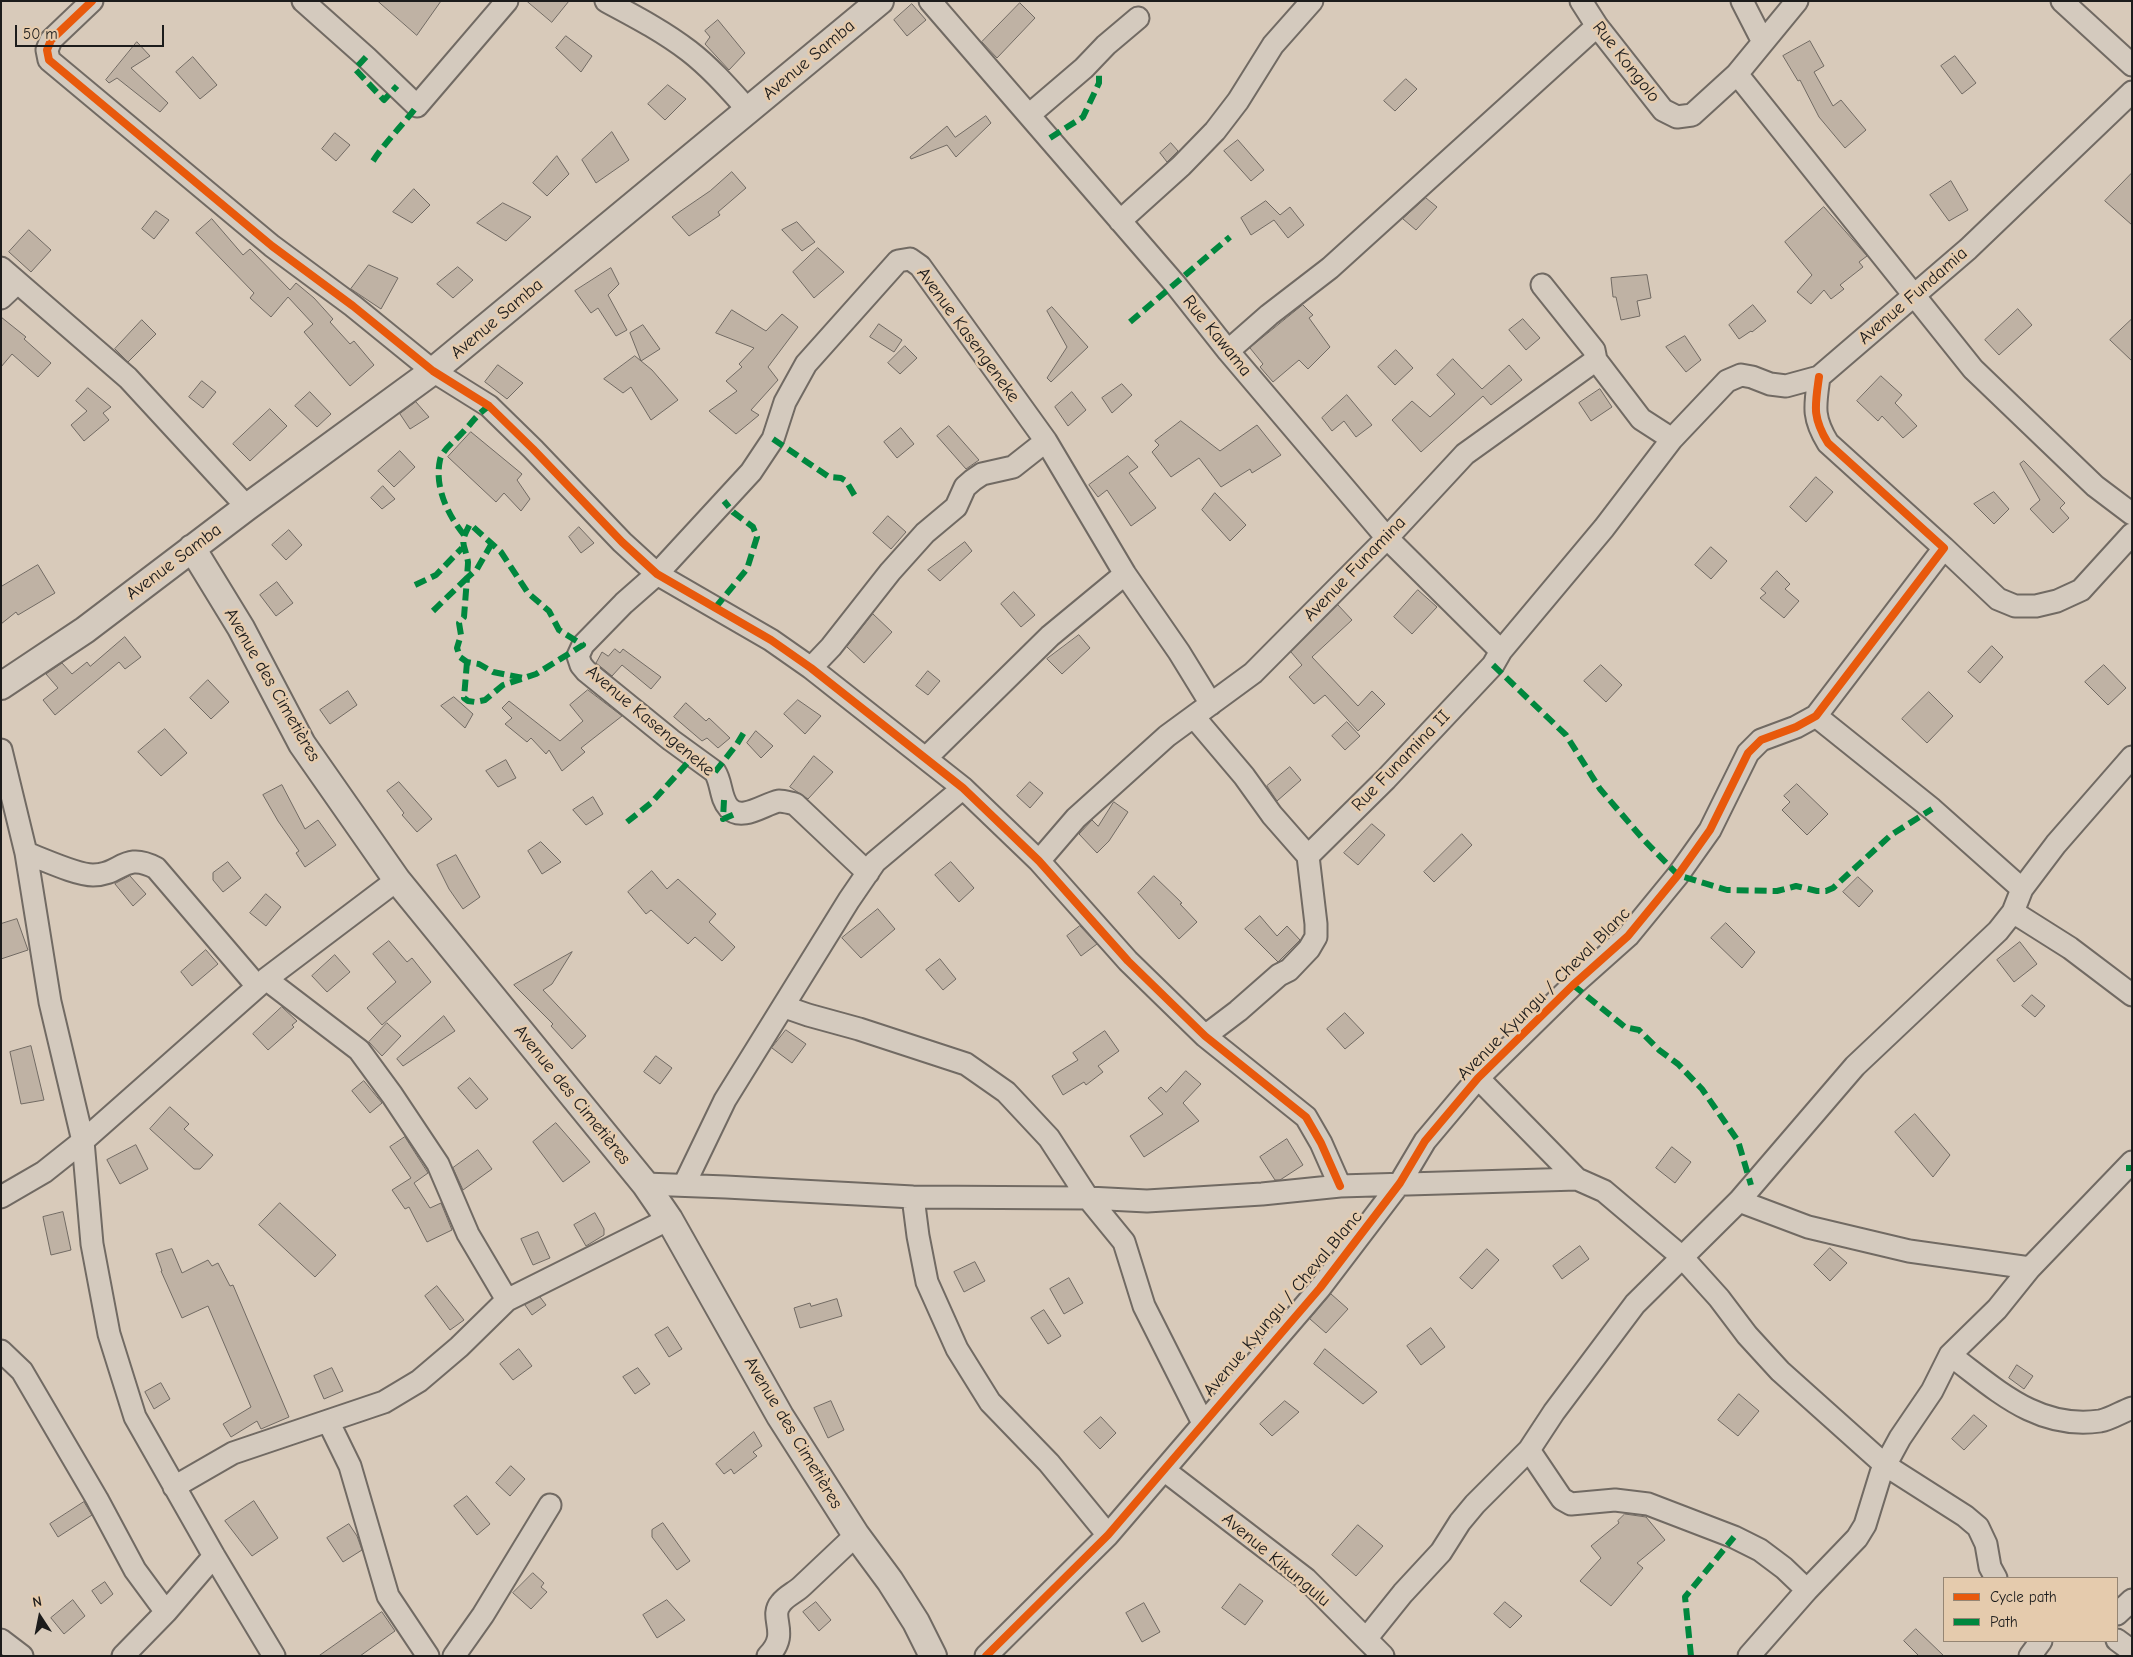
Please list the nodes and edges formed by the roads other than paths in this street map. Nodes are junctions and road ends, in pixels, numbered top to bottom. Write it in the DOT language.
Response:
graph roads {
  1 [pos="303,1"];
  2 [pos="507,1"];
  3 [pos="606,1"];
  4 [pos="880,1"];
  5 [pos="930,1"];
  6 [pos="1312,1"];
  7 [pos="1581,1"];
  8 [pos="1742,1"];
  9 [pos="1797,1"];
  10 [pos="2062,1"];
  11 [pos="83,4"];
  12 [pos="1138,18"];
  13 [pos="1597,26"];
  14 [pos="1763,42"];
  15 [pos="2132,65"];
  16 [pos="1737,74"];
  17 [pos="2132,92"];
  18 [pos="748,111"];
  19 [pos="1029,115"];
  20 [pos="1120,221"];
  21 [pos="1,268"];
  22 [pos="17,283"];
  23 [pos="1542,285"];
  24 [pos="1915,296"];
  25 [pos="1,298"];
  26 [pos="1228,351"];
  27 [pos="1596,360"];
  28 [pos="433,371"];
  29 [pos="1819,377"];
  30 [pos="1672,439"];
  31 [pos="1046,440"];
  32 [pos="246,507"];
  33 [pos="2132,514"];
  34 [pos="2132,534"];
  35 [pos="1387,538"];
  36 [pos="192,548"];
  37 [pos="1944,548"];
  38 [pos="657,574"];
  39 [pos="1125,574"];
  40 [pos="1497,658"];
  41 [pos="811,668"];
  42 [pos="1,686"];
  43 [pos="1211,704"];
  44 [pos="1816,716"];
  45 [pos="1194,717"];
  46 [pos="1,750"];
  47 [pos="2132,757"];
  48 [pos="926,758"];
  49 [pos="963,788"];
  50 [pos="26,853"];
  51 [pos="1308,856"];
  52 [pos="1039,861"];
  53 [pos="868,873"];
  54 [pos="397,880"];
  55 [pos="2022,889"];
  56 [pos="2013,912"];
  57 [pos="262,983"];
  58 [pos="2132,995"];
  59 [pos="785,1007"];
  60 [pos="1205,1036"];
  61 [pos="1478,1078"];
  62 [pos="82,1141"];
  63 [pos="2132,1162"];
  64 [pos="1577,1179"];
  65 [pos="645,1184"];
  66 [pos="1400,1184"];
  67 [pos="684,1185"];
  68 [pos="1340,1186"];
  69 [pos="1,1197"];
  70 [pos="913,1197"];
  71 [pos="1088,1198"];
  72 [pos="1739,1200"];
  73 [pos="669,1218"];
  74 [pos="1682,1257"];
  75 [pos="2030,1268"];
  76 [pos="506,1300"];
  77 [pos="1,1350"];
  78 [pos="1950,1355"];
  79 [pos="2132,1408"];
  80 [pos="328,1421"];
  81 [pos="1203,1423"];
  82 [pos="1529,1450"];
  83 [pos="1885,1465"];
  84 [pos="1164,1470"];
  85 [pos="174,1487"];
  86 [pos="550,1506"];
  87 [pos="856,1535"];
  88 [pos="1108,1535"];
  89 [pos="214,1556"];
  90 [pos="1996,1577"];
  91 [pos="1807,1590"];
  92 [pos="2132,1600"];
  93 [pos="166,1612"];
  94 [pos="2118,1613"];
  95 [pos="1366,1639"];
  96 [pos="1,1640"];
  97 [pos="2118,1641"];
  98 [pos="2041,1642"];
  99 [pos="2132,1651"];
  100 [pos="22,1656"];
  101 [pos="123,1656"];
  102 [pos="274,1656"];
  103 [pos="428,1656"];
  104 [pos="454,1656"];
  105 [pos="768,1656"];
  106 [pos="933,1656"];
  107 [pos="986,1656"];
  108 [pos="1383,1656"];
  109 [pos="1749,1656"];
  110 [pos="2030,1656"];
  1 -- 2 [label="street"];
  3 -- 18 [label="street"];
  4 -- 18 [label="street, Avenue Samba"];
  5 -- 19 [label="street, Rue Kawama"];
  6 -- 20 [label="street"];
  7 -- 13 [label="street, Rue Kongolo"];
  8 -- 14 [label="street"];
  9 -- 14 [label="street"];
  10 -- 15 [label="street"];
  11 -- 28 [label="street"];
  12 -- 19 [label="street"];
  13 -- 16 [label="street, Rue Kongolo"];
  13 -- 26 [label="street"];
  14 -- 16 [label="street"];
  16 -- 24 [label="street"];
  17 -- 24 [label="street, Avenue Fundamia"];
  18 -- 28 [label="street, Avenue Samba"];
  19 -- 20 [label="street, Rue Kawama"];
  20 -- 26 [label="street, Rue Kawama"];
  21 -- 22 [label="street"];
  22 -- 25 [label="street"];
  22 -- 32 [label="street"];
  23 -- 27 [label="street"];
  24 -- 29 [label="street, Avenue Fundamia"];
  24 -- 33 [label="street"];
  26 -- 35 [label="street, Rue Kawama"];
  27 -- 30 [label="street"];
  27 -- 35 [label="street, Avenue Funamina"];
  28 -- 32 [label="street, Avenue Samba"];
  28 -- 38 [label="street"];
  29 -- 30 [label="street, Avenue Fundamia"];
  29 -- 37 [label="street"];
  30 -- 40 [label="street, Rue Funamina II"];
  31 -- 38 [label="street, Avenue Kasengeneke"];
  31 -- 39 [label="street, Avenue Kasengeneke"];
  31 -- 41 [label="street"];
  32 -- 36 [label="street, Avenue Samba"];
  34 -- 37 [label="street"];
  35 -- 40 [label="street, Rue Kawama"];
  35 -- 43 [label="street, Avenue Funamina"];
  36 -- 42 [label="street, Avenue Samba"];
  36 -- 54 [label="street, Avenue des Cimetières"];
  37 -- 44 [label="street, Avenue Kyungu / Cheval Blanc"];
  38 -- 41 [label="street"];
  38 -- 53 [label="street, Avenue Kasengeneke"];
  39 -- 43 [label="street, Avenue Kasengeneke"];
  39 -- 48 [label="street"];
  40 -- 51 [label="street, Rue Funamina II"];
  41 -- 48 [label="street"];
  43 -- 45 [label="street, Avenue Funamina"];
  44 -- 55 [label="street"];
  44 -- 61 [label="street, Avenue Kyungu / Cheval Blanc"];
  45 -- 51 [label="street"];
  45 -- 52 [label="street, Avenue Funamina"];
  46 -- 50 [label="street"];
  47 -- 55 [label="street"];
  48 -- 49 [label="street"];
  49 -- 52 [label="street"];
  49 -- 53 [label="street"];
  50 -- 57 [label="street"];
  50 -- 62 [label="street"];
  51 -- 60 [label="street"];
  52 -- 60 [label="street"];
  53 -- 59 [label="street"];
  54 -- 57 [label="street"];
  54 -- 65 [label="street, Avenue des Cimetières"];
  55 -- 56 [label="street"];
  56 -- 58 [label="street"];
  56 -- 72 [label="street"];
  57 -- 62 [label="street"];
  57 -- 76 [label="street"];
  59 -- 67 [label="street"];
  59 -- 71 [label="street"];
  60 -- 68 [label="street"];
  61 -- 64 [label="street"];
  61 -- 66 [label="street, Avenue Kyungu / Cheval Blanc"];
  62 -- 69 [label="street"];
  62 -- 85 [label="street"];
  63 -- 75 [label="street"];
  64 -- 66 [label="street"];
  64 -- 74 [label="street"];
  65 -- 67 [label="street"];
  65 -- 73 [label="street, Avenue des Cimetières"];
  66 -- 68 [label="street"];
  66 -- 81 [label="street, Avenue Kyungu / Cheval Blanc"];
  67 -- 70 [label="street"];
  68 -- 71 [label="street"];
  70 -- 71 [label="street"];
  70 -- 88 [label="street"];
  71 -- 81 [label="street"];
  72 -- 74 [label="street"];
  72 -- 75 [label="street"];
  73 -- 76 [label="street"];
  73 -- 87 [label="street, Avenue des Cimetières"];
  74 -- 82 [label="street"];
  74 -- 83 [label="street"];
  75 -- 78 [label="street"];
  76 -- 80 [label="street"];
  77 -- 93 [label="street"];
  78 -- 79 [label="street"];
  78 -- 83 [label="street"];
  80 -- 85 [label="street"];
  80 -- 103 [label="street"];
  81 -- 84 [label="street, Avenue Kyungu / Cheval Blanc"];
  82 -- 91 [label="street"];
  82 -- 95 [label="street"];
  83 -- 90 [label="street"];
  83 -- 91 [label="street"];
  84 -- 88 [label="street, Avenue Kyungu / Cheval Blanc"];
  84 -- 95 [label="street, Avenue Kikungulu"];
  85 -- 89 [label="street"];
  86 -- 104 [label="street"];
  87 -- 105 [label="street"];
  87 -- 106 [label="street, Avenue des Cimetières"];
  88 -- 107 [label="street, Avenue Kyungu / Cheval Blanc"];
  89 -- 93 [label="street"];
  89 -- 102 [label="street"];
  91 -- 109 [label="street"];
  92 -- 94 [label="street"];
  93 -- 101 [label="street"];
  95 -- 108 [label="street, Avenue Kikungulu"];
  96 -- 100 [label="street"];
  97 -- 99 [label="street"];
  98 -- 110 [label="street"];
}
